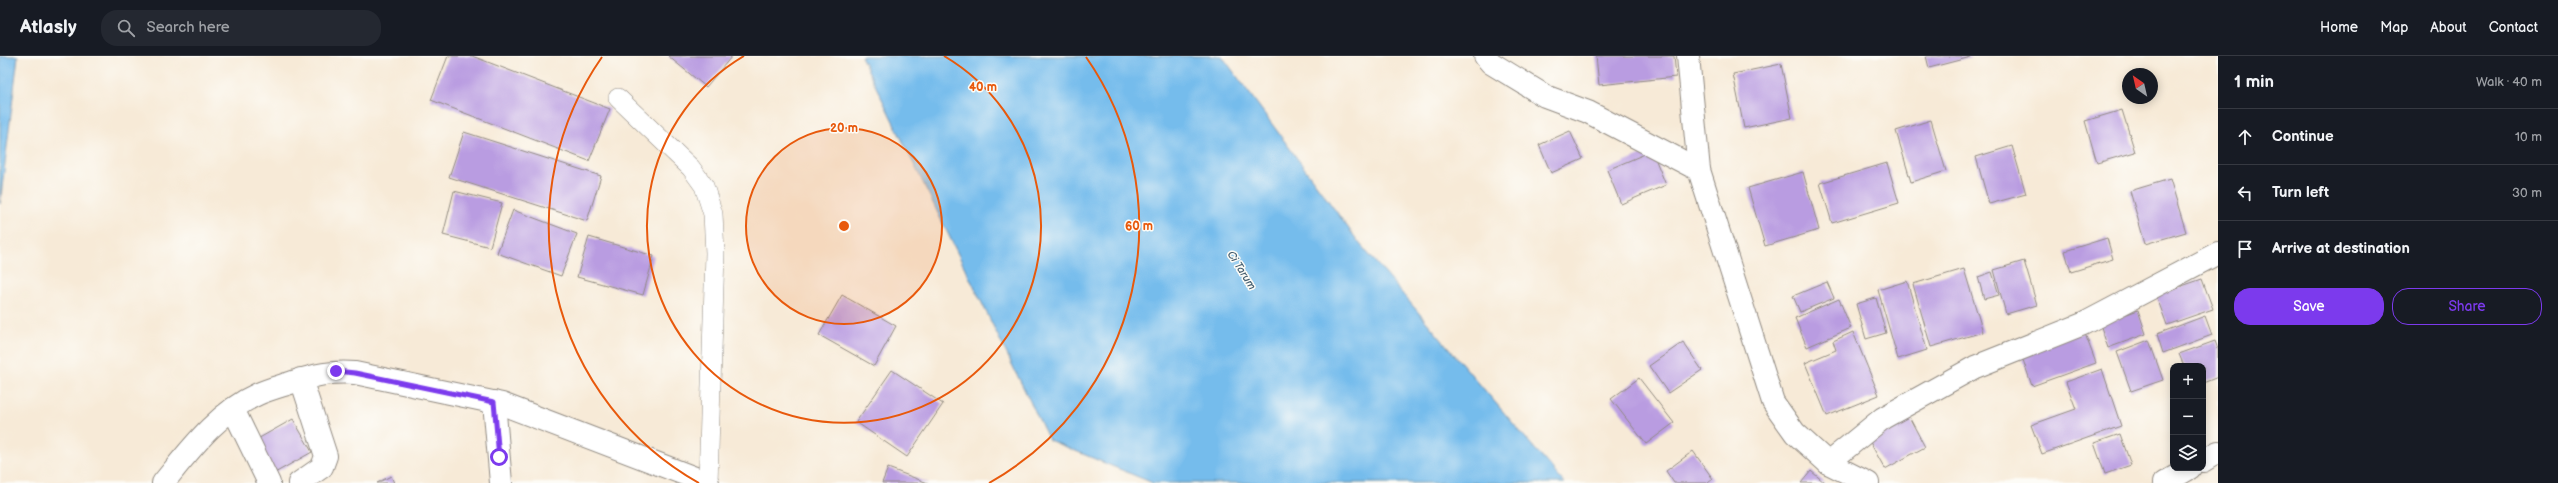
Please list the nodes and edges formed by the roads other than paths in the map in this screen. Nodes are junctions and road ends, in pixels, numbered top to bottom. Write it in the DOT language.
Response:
graph roads {
  1 [pos="1485,56"];
  2 [pos="1688,56"];
  3 [pos="618,98"];
  4 [pos="1699,170"];
  5 [pos="2218,253"];
  6 [pos="301,380"];
  7 [pos="494,402"];
  8 [pos="234,409"];
  9 [pos="2218,452"];
  10 [pos="2206,459"];
  11 [pos="1828,463"];
  12 [pos="2185,471"];
  13 [pos="163,483"];
  14 [pos="269,483"];
  15 [pos="299,483"];
  16 [pos="501,483"];
  17 [pos="708,483"];
  18 [pos="1868,483"];
  19 [pos="2164,483"];
  1 -- 4 [label="street"];
  2 -- 4 [label="street"];
  3 -- 17 [label="lane"];
  4 -- 11 [label="street"];
  5 -- 11 [label="street"];
  6 -- 7 [label="street"];
  6 -- 8 [label="street"];
  6 -- 15 [label="street"];
  7 -- 16 [label="street"];
  7 -- 17 [label="street"];
  8 -- 13 [label="street"];
  8 -- 14 [label="street"];
  9 -- 10 [label="street"];
  11 -- 18 [label="street"];
  12 -- 19 [label="street"];
}
